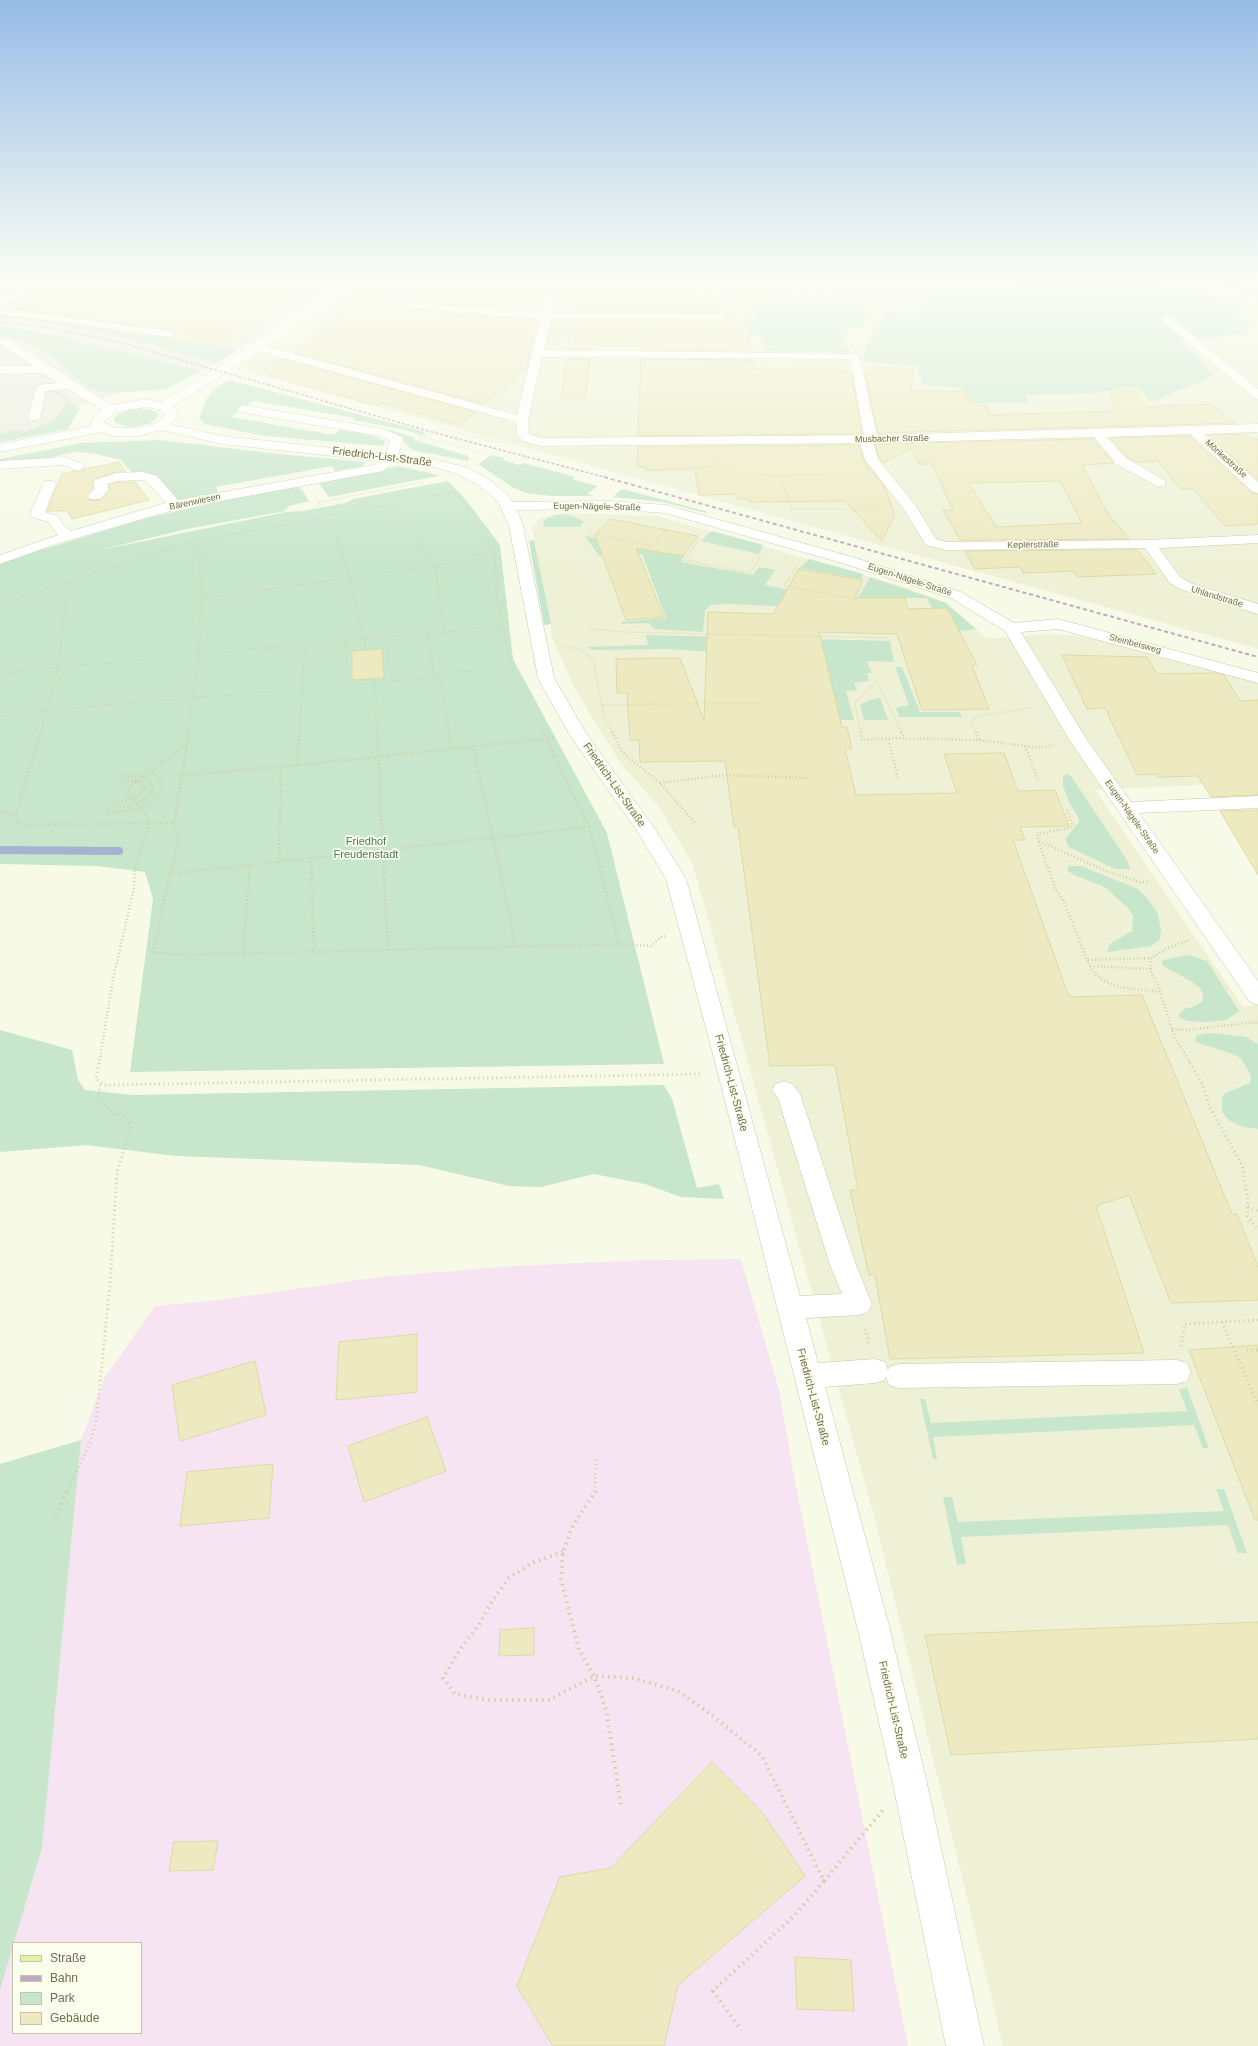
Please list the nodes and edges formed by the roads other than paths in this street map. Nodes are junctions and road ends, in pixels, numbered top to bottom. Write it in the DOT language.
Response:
graph roads {
  1 [pos="56,375"];
  2 [pos="212,375"];
  3 [pos="360,375"];
  4 [pos="533,375"];
  5 [pos="858,375"];
  6 [pos="1235,375"];
  7 [pos="60,378"];
  8 [pos="15,380"];
  9 [pos="71,386"];
  10 [pos="1258,395"];
  11 [pos="161,406"];
  12 [pos="243,409"];
  13 [pos="111,410"];
  14 [pos="34,417"];
  15 [pos="522,420"];
  16 [pos="161,426"];
  17 [pos="102,428"];
  18 [pos="1258,428"];
  19 [pos="1193,430"];
  20 [pos="1098,434"];
  21 [pos="868,439"];
  22 [pos="0,448"];
  23 [pos="391,457"];
  24 [pos="0,465"];
  25 [pos="78,466"];
  26 [pos="1159,483"];
  27 [pos="49,484"];
  28 [pos="1258,488"];
  29 [pos="98,493"];
  30 [pos="175,505"];
  31 [pos="508,506"];
  32 [pos="69,536"];
  33 [pos="1258,539"];
  34 [pos="1149,544"];
  35 [pos="0,560"];
  36 [pos="1258,609"];
  37 [pos="1010,628"];
  38 [pos="1258,678"];
  39 [pos="1258,802"];
  40 [pos="1125,808"];
  41 [pos="1258,997"];
  42 [pos="784,1090"];
  43 [pos="790,1308"];
  44 [pos="1177,1372"];
  45 [pos="807,1376"];
  46 [pos="965,2046"];
  1 -- 7 [label="street"];
  2 -- 11 [label="street"];
  3 -- 15 [label="street"];
  4 -- 15 [label="street"];
  5 -- 21 [label="street, Keplerstraße"];
  6 -- 10 [label="street"];
  7 -- 8 [label="street"];
  7 -- 9 [label="street"];
  9 -- 13 [label="street"];
  9 -- 14 [label="street"];
  11 -- 13 [label="street"];
  11 -- 16 [label="street"];
  12 -- 23 [label="street"];
  13 -- 17 [label="street"];
  15 -- 21 [label="street, Musbacher Straße"];
  16 -- 17 [label="street"];
  16 -- 23 [label="street, Friedrich-List-Straße"];
  17 -- 22 [label="street"];
  18 -- 19 [label="street, Musbacher Straße"];
  19 -- 20 [label="street, Musbacher Straße"];
  19 -- 28 [label="street, Mörikestraße"];
  20 -- 21 [label="street, Musbacher Straße"];
  20 -- 26 [label="street"];
  21 -- 34 [label="street, Keplerstraße"];
  23 -- 30 [label="street, Bärenwiesen"];
  23 -- 31 [label="street, Friedrich-List-Straße"];
  24 -- 25 [label="street"];
  27 -- 32 [label="street"];
  29 -- 30 [label="street"];
  30 -- 32 [label="street, Bärenwiesen"];
  31 -- 37 [label="street, Eugen-Nägele-Straße"];
  31 -- 43 [label="street, Friedrich-List-Straße"];
  32 -- 35 [label="street, Bärenwiesen"];
  33 -- 34 [label="street, Keplerstraße"];
  34 -- 36 [label="street, Uhlandstraße"];
  37 -- 38 [label="street, Steinbeisweg"];
  37 -- 40 [label="street, Eugen-Nägele-Straße"];
  39 -- 40 [label="street"];
  40 -- 41 [label="street, Eugen-Nägele-Straße"];
  42 -- 43 [label="street"];
  43 -- 45 [label="street, Friedrich-List-Straße"];
  44 -- 45 [label="street"];
  45 -- 46 [label="street, Friedrich-List-Straße"];
}
